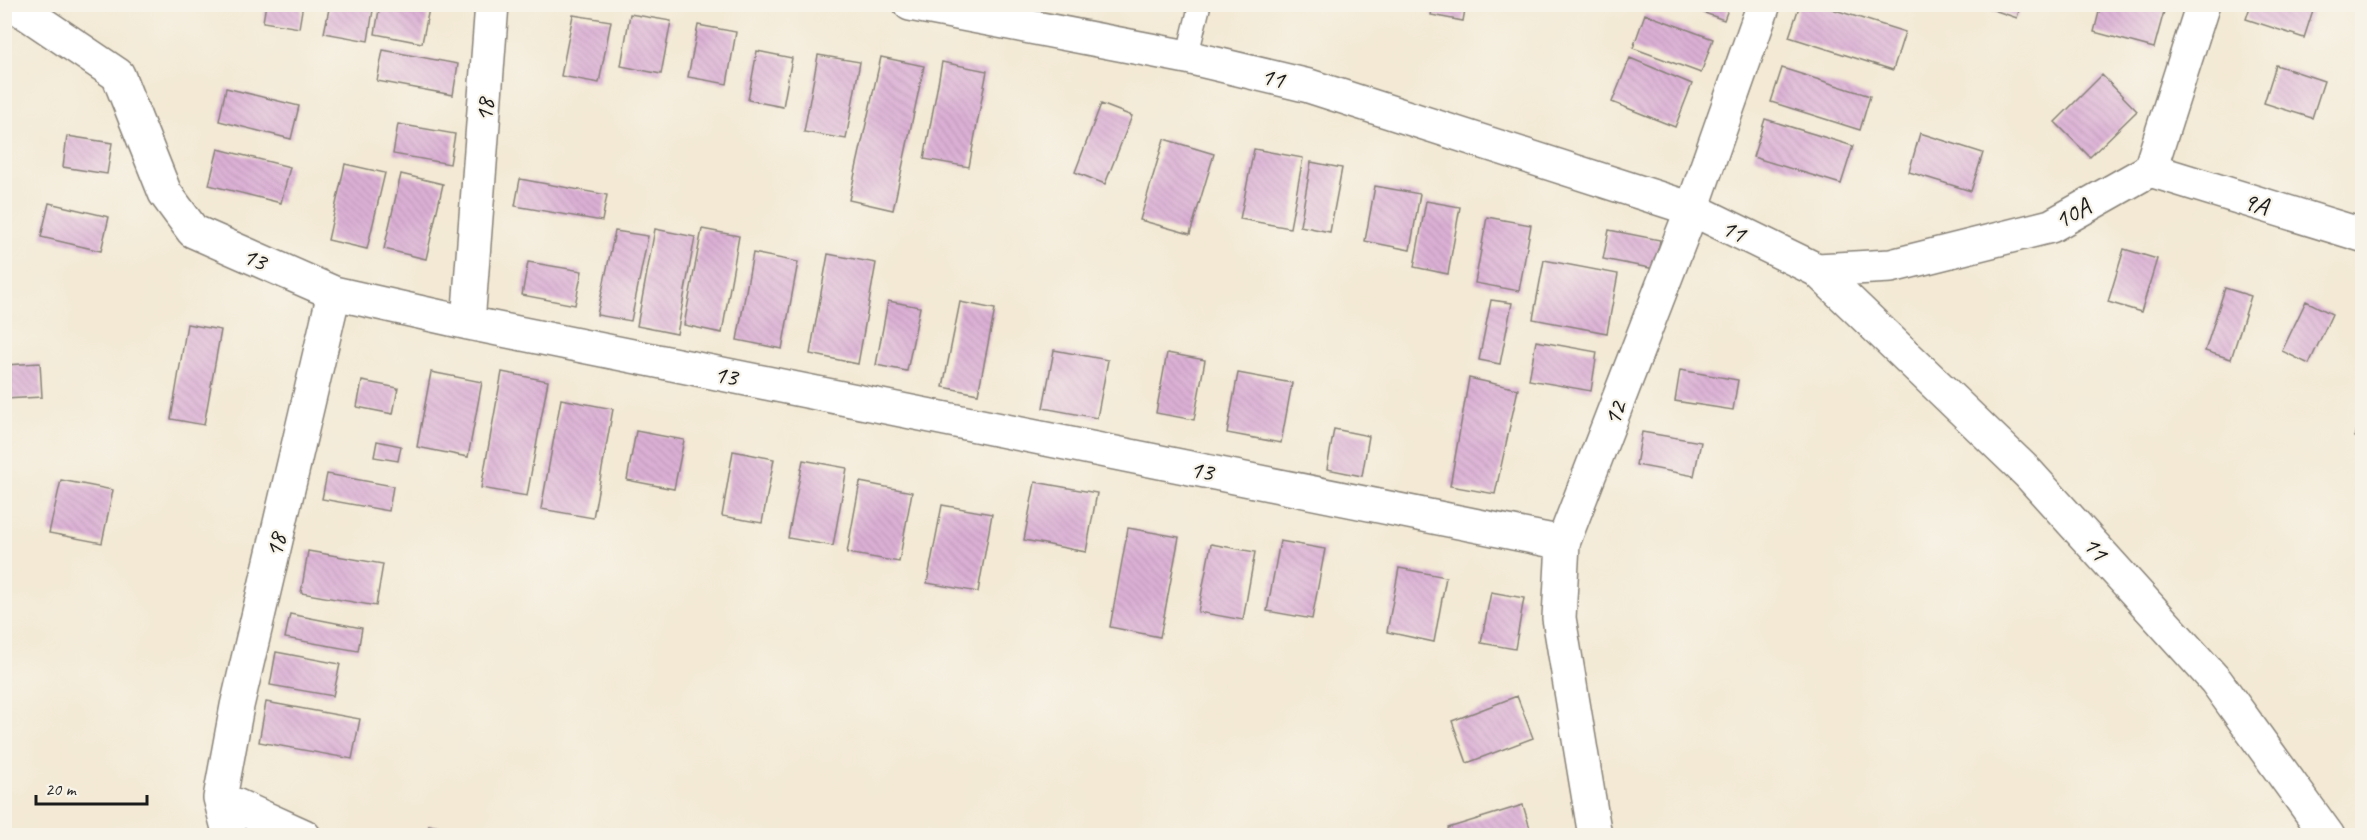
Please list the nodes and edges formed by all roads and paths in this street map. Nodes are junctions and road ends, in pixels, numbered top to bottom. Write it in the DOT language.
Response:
graph roads {
  1 [pos="13,4"];
  2 [pos="492,4"];
  3 [pos="910,4"];
  4 [pos="1200,4"];
  5 [pos="1764,4"];
  6 [pos="2203,4"];
  7 [pos="1187,57"];
  8 [pos="2150,170"];
  9 [pos="1692,209"];
  10 [pos="2362,235"];
  11 [pos="1817,270"];
  12 [pos="334,293"];
  13 [pos="468,323"];
  14 [pos="1563,543"];
  15 [pos="220,798"];
  16 [pos="230,836"];
  17 [pos="304,836"];
  18 [pos="1595,836"];
  19 [pos="2328,836"];
  1 -- 12 [label="street, 13"];
  2 -- 13 [label="street, 18"];
  3 -- 7 [label="street, 11"];
  4 -- 7 [label="lane"];
  5 -- 9 [label="street, 12"];
  6 -- 8 [label="street"];
  7 -- 9 [label="street, 11"];
  8 -- 10 [label="street, 9A"];
  8 -- 11 [label="street, 10A"];
  9 -- 11 [label="street, 11"];
  9 -- 14 [label="street, 12"];
  11 -- 19 [label="street, 11"];
  12 -- 13 [label="street, 13"];
  12 -- 15 [label="street, 18"];
  13 -- 14 [label="street, 13"];
  14 -- 18 [label="street, 12"];
  15 -- 16 [label="street, 18"];
  15 -- 17 [label="street"];
}
